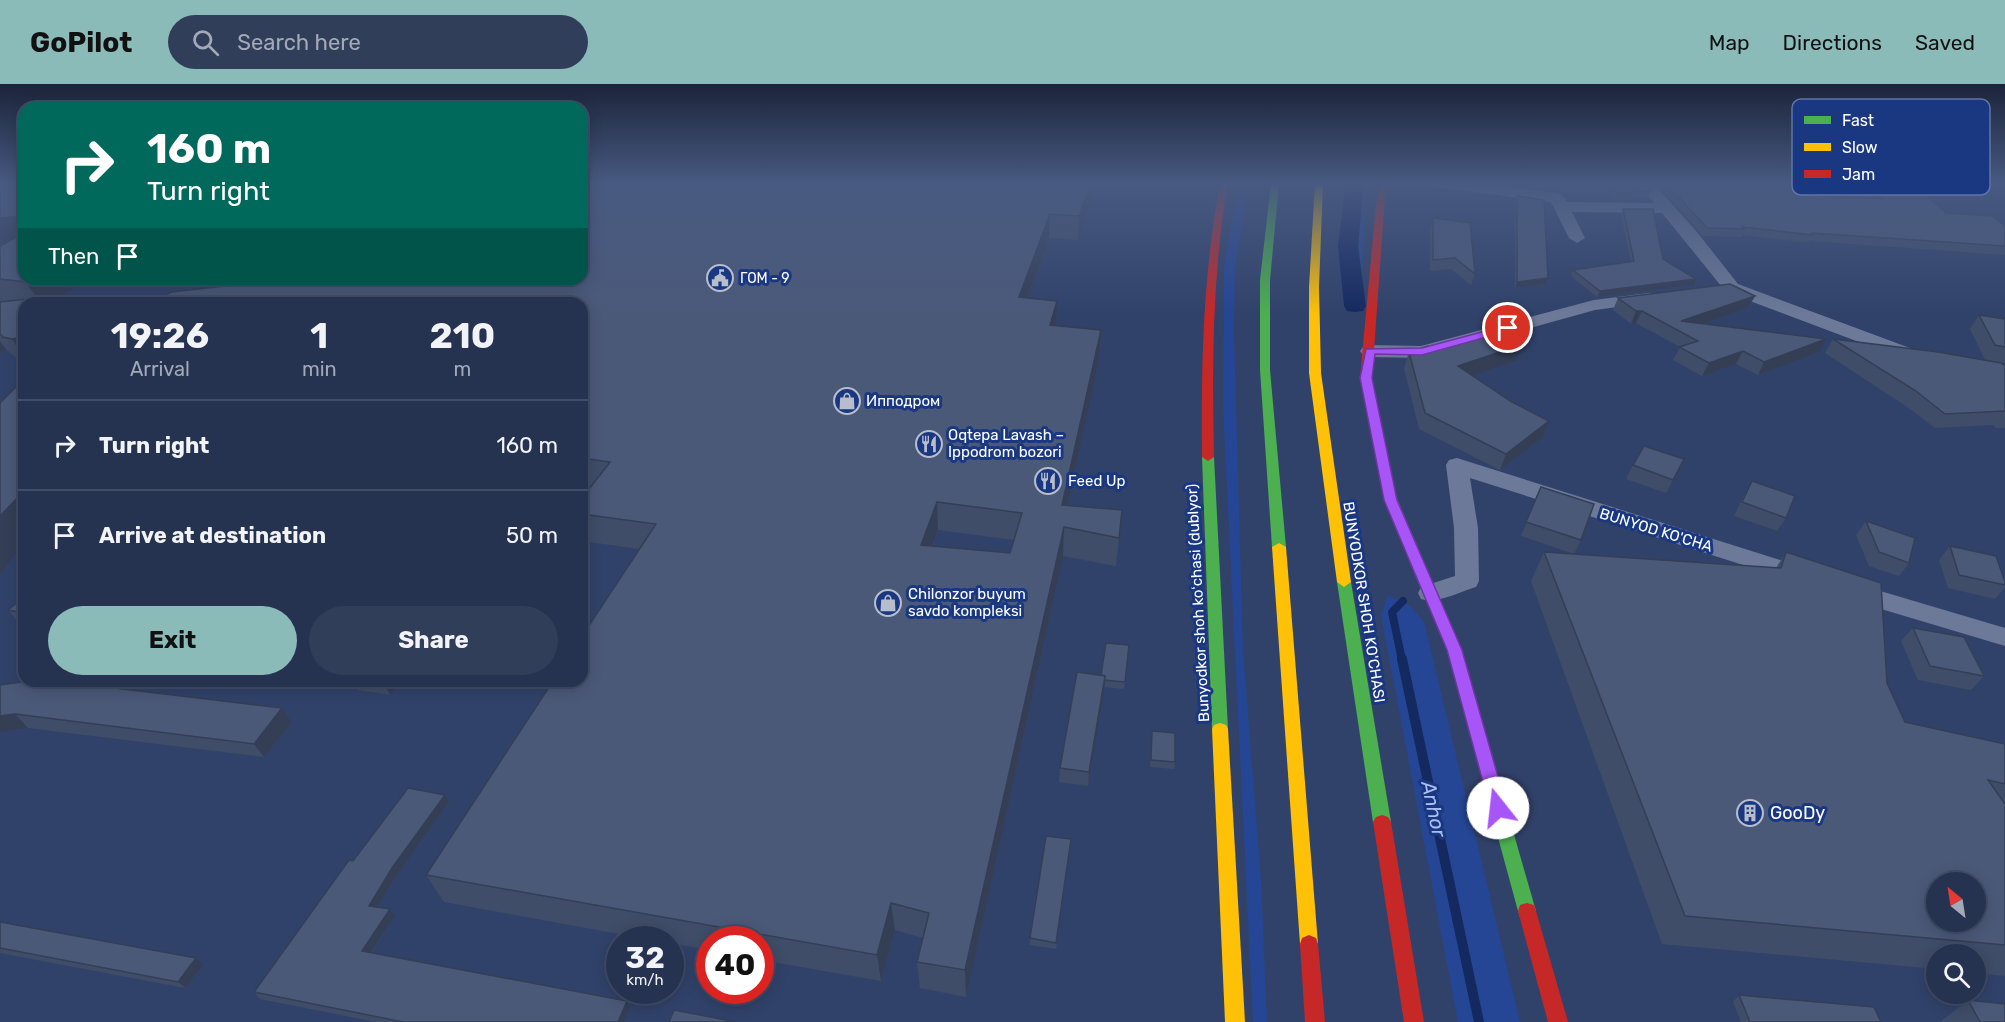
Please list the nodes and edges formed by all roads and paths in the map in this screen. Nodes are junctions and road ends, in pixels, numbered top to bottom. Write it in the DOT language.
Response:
graph roads {
  1 [pos="1215,227"];
  2 [pos="1270,227"];
  3 [pos="1317,227"];
  4 [pos="1379,227"];
  5 [pos="1572,227"];
  6 [pos="1683,227"];
  7 [pos="1577,238"];
  8 [pos="1732,288"];
  9 [pos="1709,290"];
  10 [pos="1663,296"];
  11 [pos="1370,351"];
  12 [pos="1930,359"];
  13 [pos="1430,593"];
  14 [pos="2005,637"];
  15 [pos="1235,1022"];
  16 [pos="1315,1022"];
  17 [pos="1414,1022"];
  18 [pos="1558,1022"];
  1 -- 15 [label="street, Bunyodkor shoh koʻchasi (dublyor)"];
  2 -- 16 [label="street"];
  3 -- 17 [label="street, BUNYODKOR SHOH KO'CHASI"];
  4 -- 11 [label="street"];
  5 -- 7 [label="street"];
  6 -- 8 [label="street"];
  8 -- 9 [label="street"];
  8 -- 12 [label="street"];
  10 -- 11 [label="street"];
  11 -- 13 [label="street"];
  13 -- 14 [label="street, BUNYOD KO'CHA"];
  13 -- 18 [label="street"];
}
